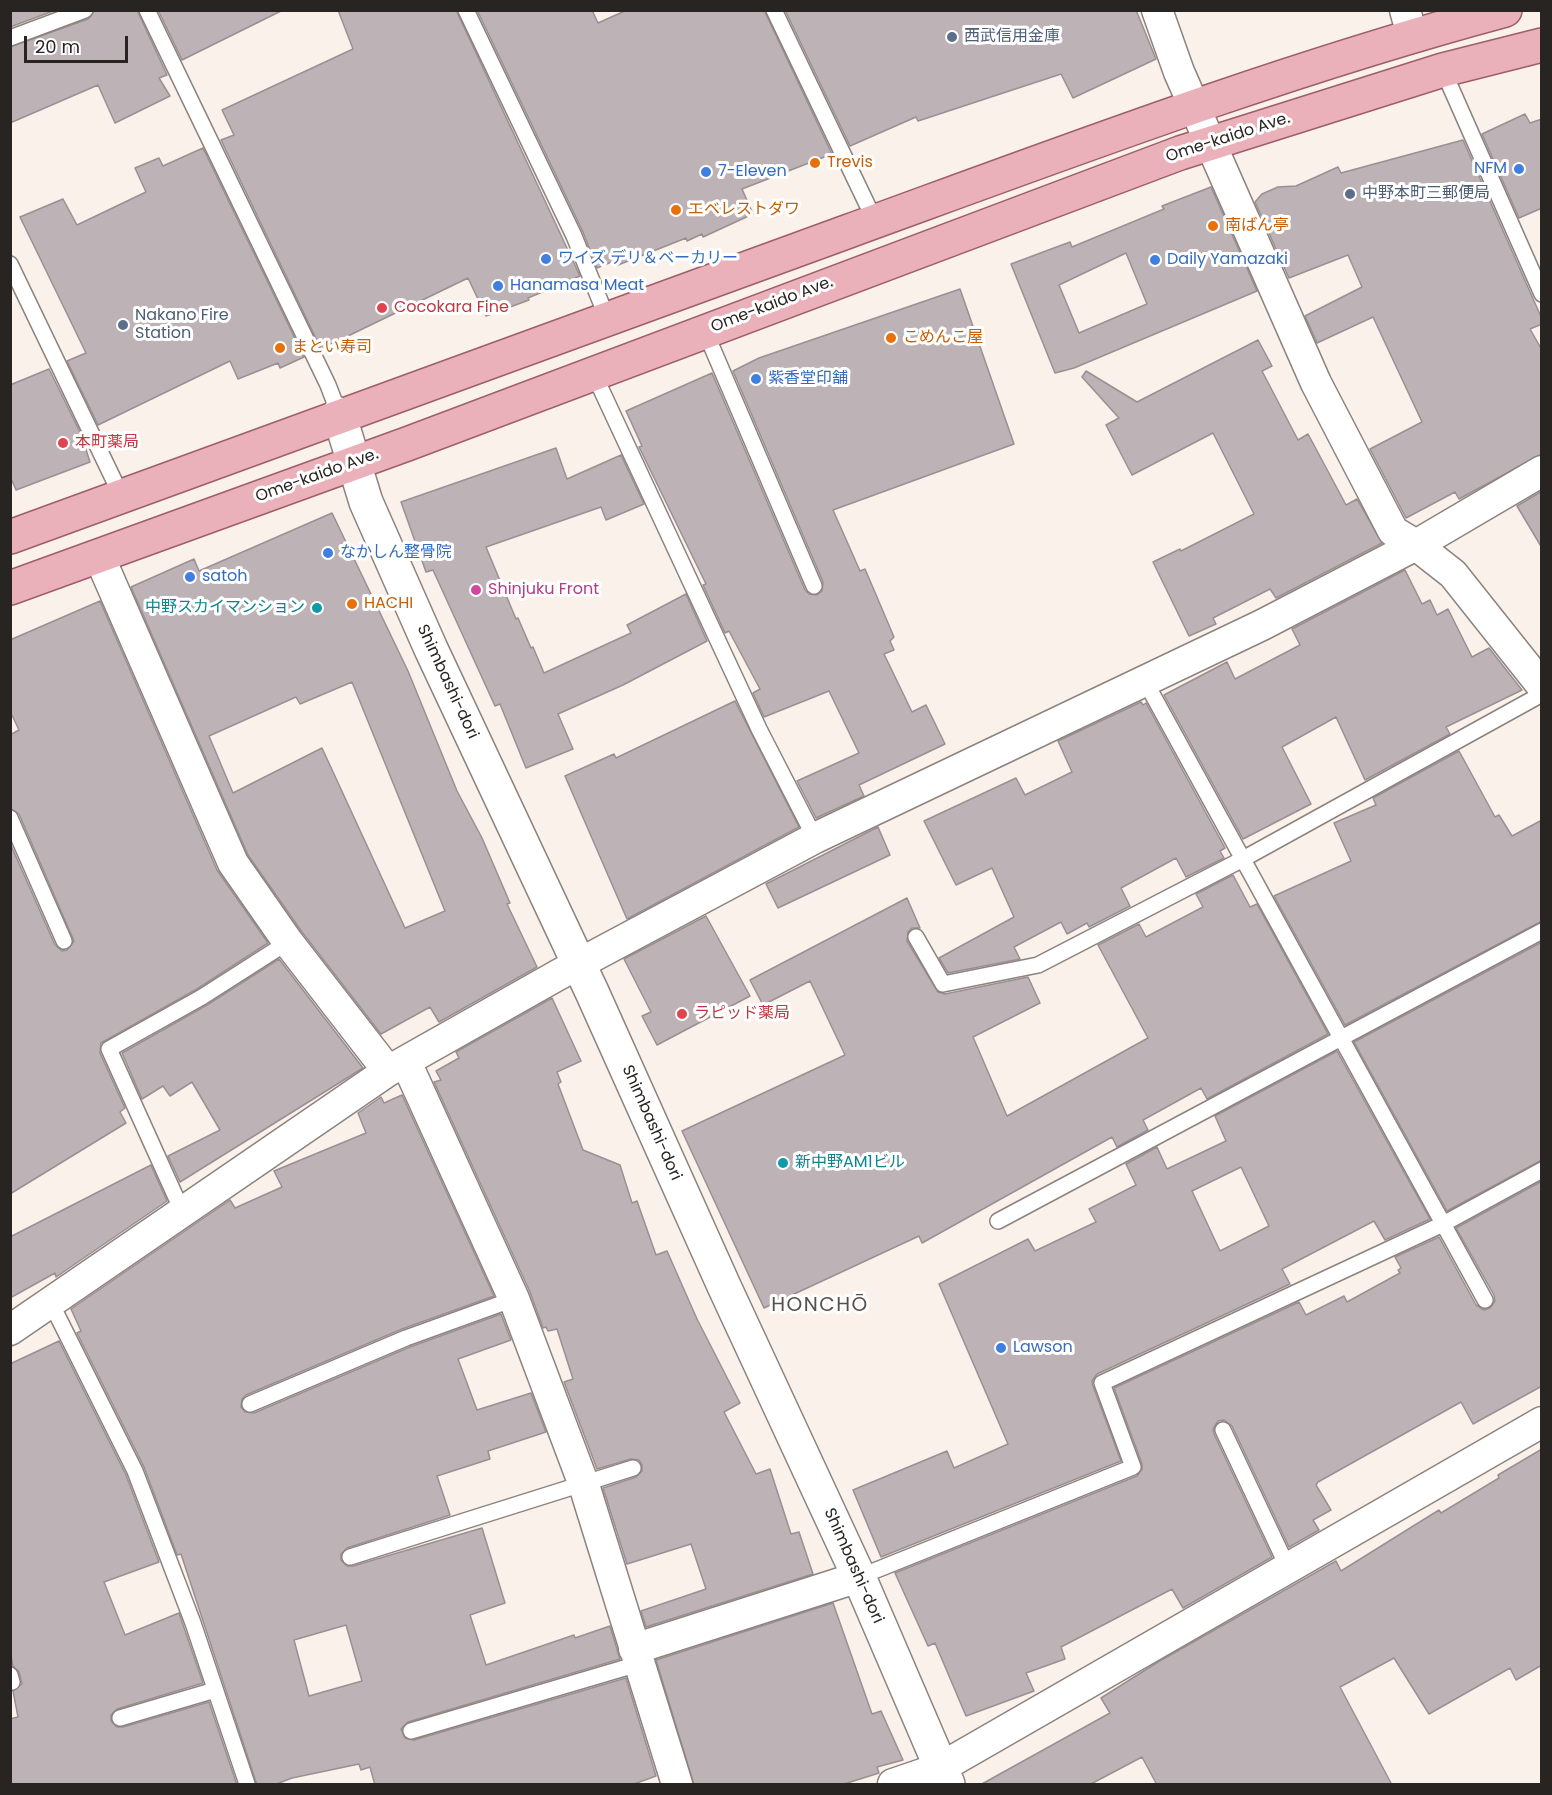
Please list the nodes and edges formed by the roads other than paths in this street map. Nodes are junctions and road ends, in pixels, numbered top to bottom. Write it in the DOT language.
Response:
graph roads {
  1 [pos="85,10"];
  2 [pos="147,10"];
  3 [pos="466,10"];
  4 [pos="774,10"];
  5 [pos="1157,10"];
  6 [pos="1505,10"];
  7 [pos="1408,23"];
  8 [pos="10,38"];
  9 [pos="1542,45"];
  10 [pos="1443,70"];
  11 [pos="1195,106"];
  12 [pos="1211,142"];
  13 [pos="875,221"];
  14 [pos="10,264"];
  15 [pos="1542,294"];
  16 [pos="606,318"];
  17 [pos="705,331"];
  18 [pos="593,372"];
  19 [pos="339,414"];
  20 [pos="354,463"];
  21 [pos="1542,471"];
  22 [pos="122,495"];
  23 [pos="10,537"];
  24 [pos="1416,545"];
  25 [pos="99,556"];
  26 [pos="814,586"];
  27 [pos="10,588"];
  28 [pos="1145,681"];
  29 [pos="1542,686"];
  30 [pos="1542,694"];
  31 [pos="10,818"];
  32 [pos="815,838"];
  33 [pos="1243,859"];
  34 [pos="1542,931"];
  35 [pos="916,937"];
  36 [pos="64,941"];
  37 [pos="288,942"];
  38 [pos="579,963"];
  39 [pos="1341,1039"];
  40 [pos="397,1066"];
  41 [pos="1542,1170"];
  42 [pos="183,1213"];
  43 [pos="998,1221"];
  44 [pos="1443,1224"];
  45 [pos="514,1299"];
  46 [pos="1485,1300"];
  47 [pos="52,1305"];
  48 [pos="11,1329"];
  49 [pos="250,1404"];
  50 [pos="1542,1422"];
  51 [pos="1223,1430"];
  52 [pos="633,1468"];
  53 [pos="584,1485"];
  54 [pos="350,1557"];
  55 [pos="1288,1568"];
  56 [pos="859,1577"];
  57 [pos="636,1656"];
  58 [pos="215,1690"];
  59 [pos="120,1718"];
  60 [pos="411,1731"];
  61 [pos="944,1776"];
  62 [pos="248,1785"];
  63 [pos="677,1785"];
  64 [pos="893,1785"];
  1 -- 8 [label="lane"];
  2 -- 19 [label="lane"];
  3 -- 16 [label="lane"];
  4 -- 13 [label="lane"];
  5 -- 11 [label="street"];
  6 -- 7 [label="main road"];
  7 -- 11 [label="main road"];
  9 -- 10 [label="main road, Ome-kaido Ave."];
  10 -- 12 [label="main road, Ome-kaido Ave."];
  10 -- 15 [label="lane"];
  11 -- 12 [label="street"];
  11 -- 13 [label="main road"];
  12 -- 17 [label="main road, Ome-kaido Ave."];
  12 -- 24 [label="street"];
  13 -- 16 [label="main road"];
  14 -- 22 [label="lane"];
  16 -- 19 [label="main road"];
  17 -- 18 [label="main road, Ome-kaido Ave."];
  17 -- 26 [label="lane"];
  18 -- 20 [label="main road, Ome-kaido Ave."];
  18 -- 32 [label="lane"];
  19 -- 20 [label="street, Shimbashi-dori"];
  19 -- 22 [label="main road"];
  20 -- 25 [label="main road, Ome-kaido Ave."];
  20 -- 38 [label="street, Shimbashi-dori"];
  21 -- 24 [label="street"];
  22 -- 23 [label="main road"];
  24 -- 28 [label="street"];
  24 -- 29 [label="street"];
  25 -- 27 [label="main road, Ome-kaido Ave."];
  25 -- 37 [label="street"];
  28 -- 32 [label="street"];
  28 -- 33 [label="lane"];
  30 -- 33 [label="lane"];
  31 -- 36 [label="lane"];
  32 -- 38 [label="street"];
  33 -- 35 [label="lane"];
  33 -- 39 [label="lane"];
  34 -- 39 [label="lane"];
  37 -- 40 [label="street"];
  37 -- 42 [label="lane"];
  38 -- 40 [label="street"];
  38 -- 56 [label="street, Shimbashi-dori"];
  39 -- 43 [label="lane"];
  39 -- 44 [label="lane"];
  40 -- 42 [label="street"];
  40 -- 45 [label="street"];
  41 -- 44 [label="lane"];
  42 -- 47 [label="street"];
  44 -- 46 [label="lane"];
  44 -- 56 [label="lane"];
  45 -- 49 [label="lane"];
  45 -- 53 [label="street"];
  47 -- 48 [label="street"];
  47 -- 58 [label="lane"];
  50 -- 55 [label="street"];
  51 -- 55 [label="lane"];
  52 -- 53 [label="lane"];
  53 -- 54 [label="lane"];
  53 -- 57 [label="street"];
  55 -- 61 [label="street"];
  56 -- 57 [label="street"];
  56 -- 61 [label="street, Shimbashi-dori"];
  57 -- 60 [label="lane"];
  57 -- 63 [label="street"];
  58 -- 59 [label="lane"];
  58 -- 62 [label="lane"];
  61 -- 64 [label="street"];
}
